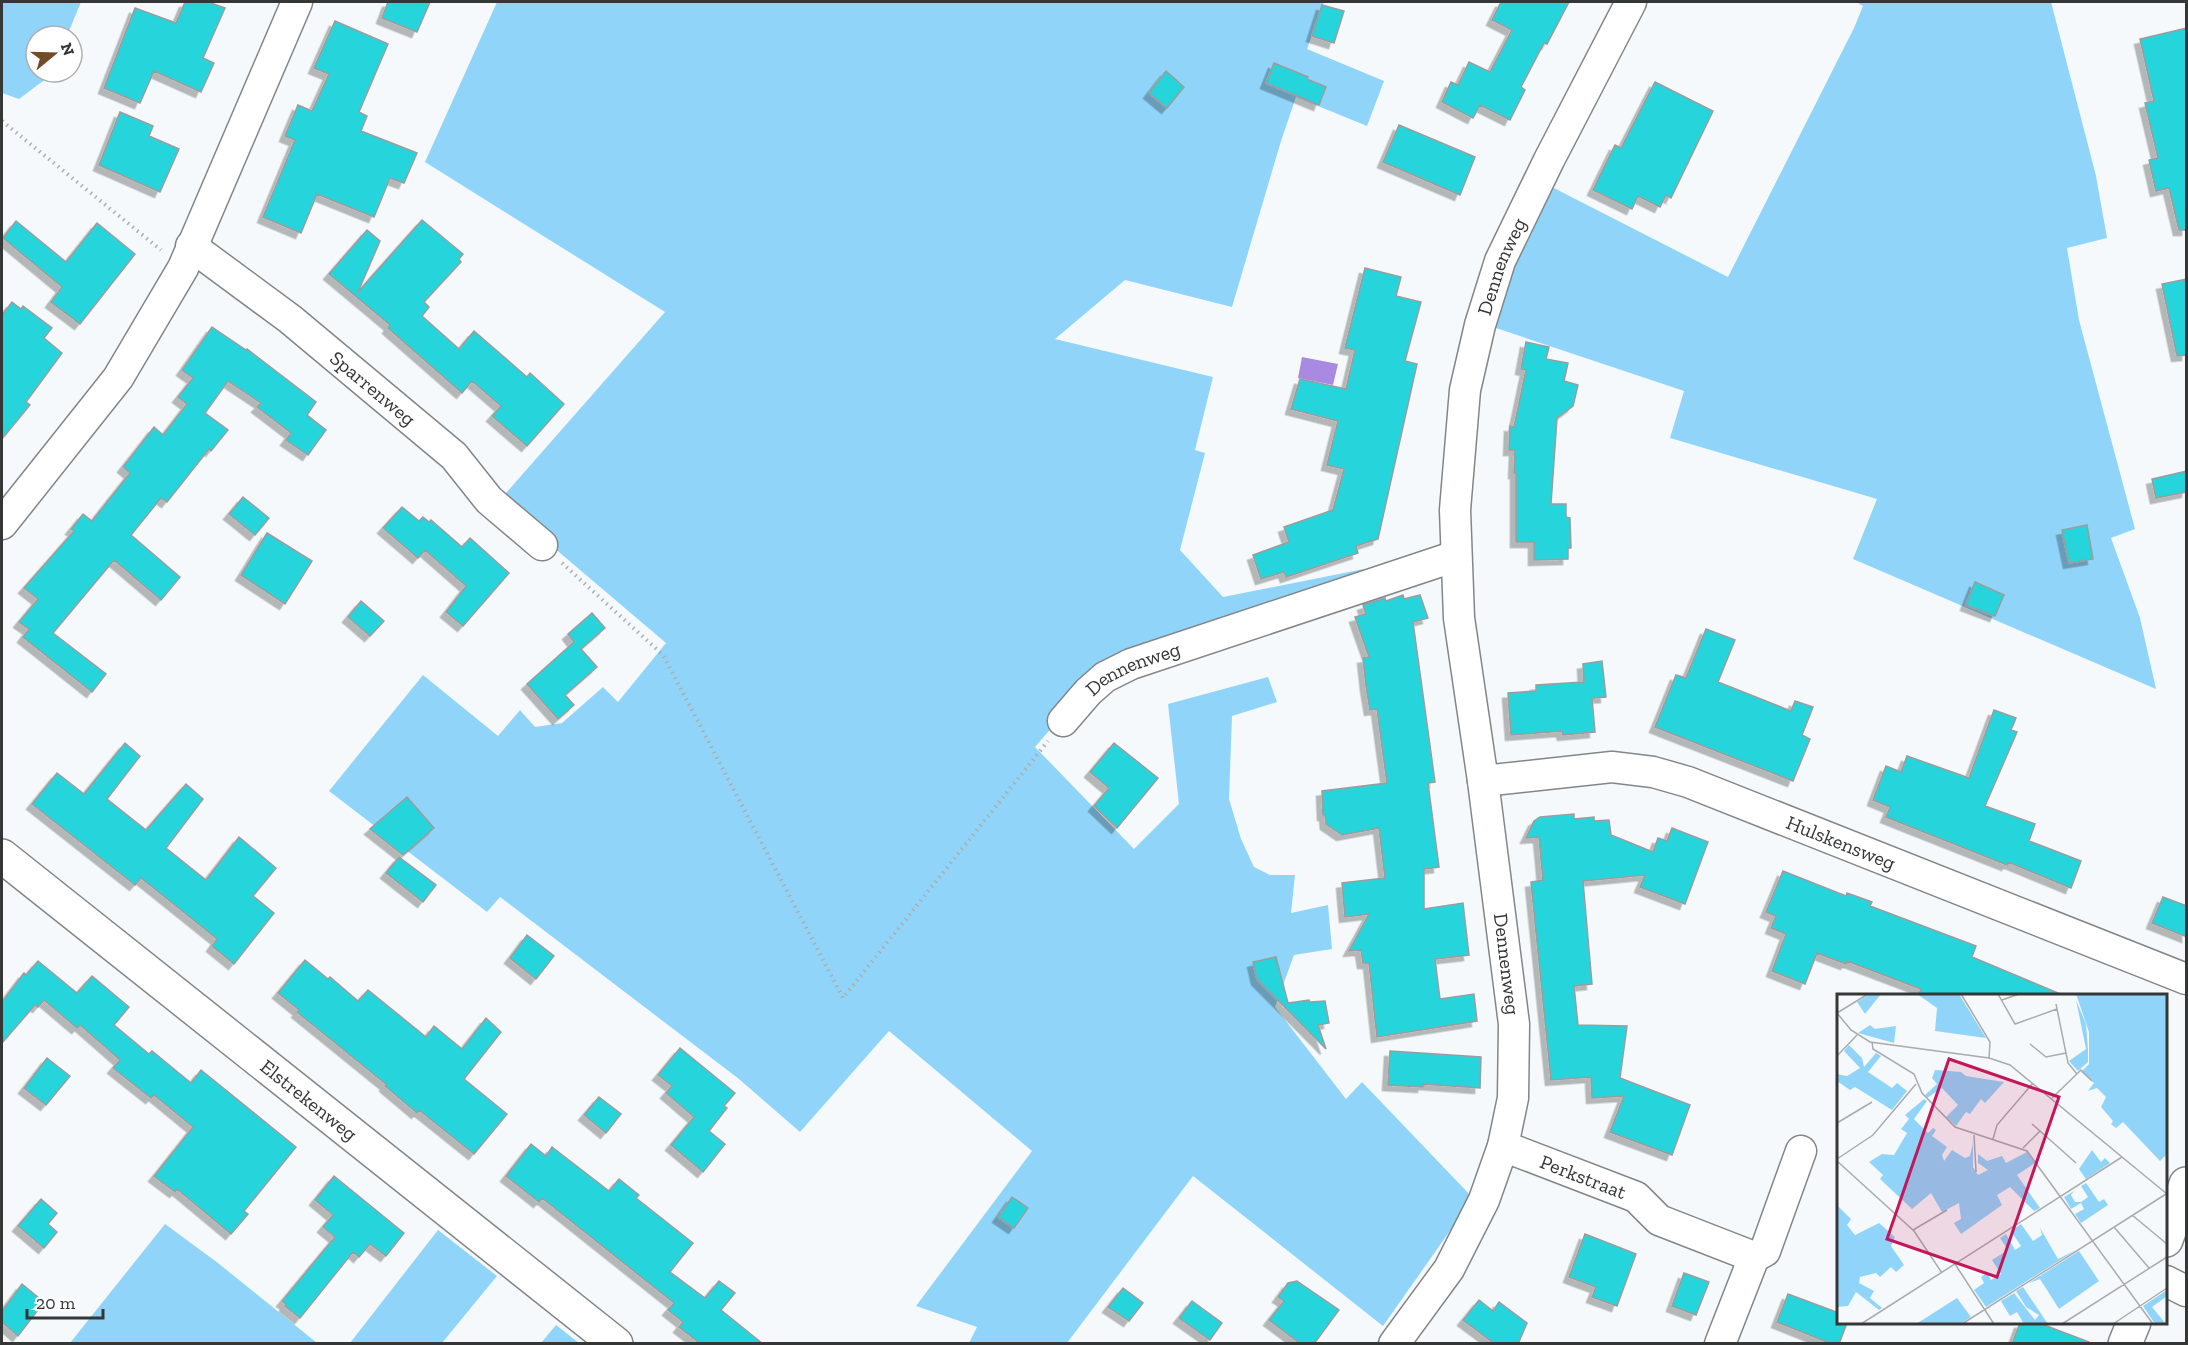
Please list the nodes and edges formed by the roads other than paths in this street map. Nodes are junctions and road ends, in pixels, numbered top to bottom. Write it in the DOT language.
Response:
graph roads {
  1 [pos="297,2"];
  2 [pos="1631,2"];
  3 [pos="187,257"];
  4 [pos="2,524"];
  5 [pos="542,545"];
  6 [pos="1456,556"];
  7 [pos="1064,721"];
  8 [pos="1483,781"];
  9 [pos="2,856"];
  10 [pos="2187,979"];
  11 [pos="1503,1146"];
  12 [pos="1801,1151"];
  13 [pos="2187,1184"];
  14 [pos="2167,1237"];
  15 [pos="1754,1257"];
  16 [pos="2167,1281"];
  17 [pos="2187,1291"];
  18 [pos="2134,1324"];
  19 [pos="616,1344"];
  20 [pos="1394,1344"];
  21 [pos="1720,1344"];
  22 [pos="2125,1344"];
  1 -- 3 [label="street"];
  2 -- 6 [label="street, Dennenweg"];
  3 -- 4 [label="street"];
  3 -- 5 [label="street, Sparrenweg"];
  6 -- 7 [label="street, Dennenweg"];
  6 -- 8 [label="street, Dennenweg"];
  8 -- 10 [label="street, Hulskensweg"];
  8 -- 11 [label="street, Dennenweg"];
  9 -- 19 [label="street, Elstrekenweg"];
  11 -- 15 [label="street, Perkstraat"];
  11 -- 20 [label="street, Dennenweg"];
  12 -- 15 [label="street"];
  13 -- 14 [label="street"];
  15 -- 21 [label="street"];
  16 -- 17 [label="street"];
  18 -- 22 [label="street"];
}
